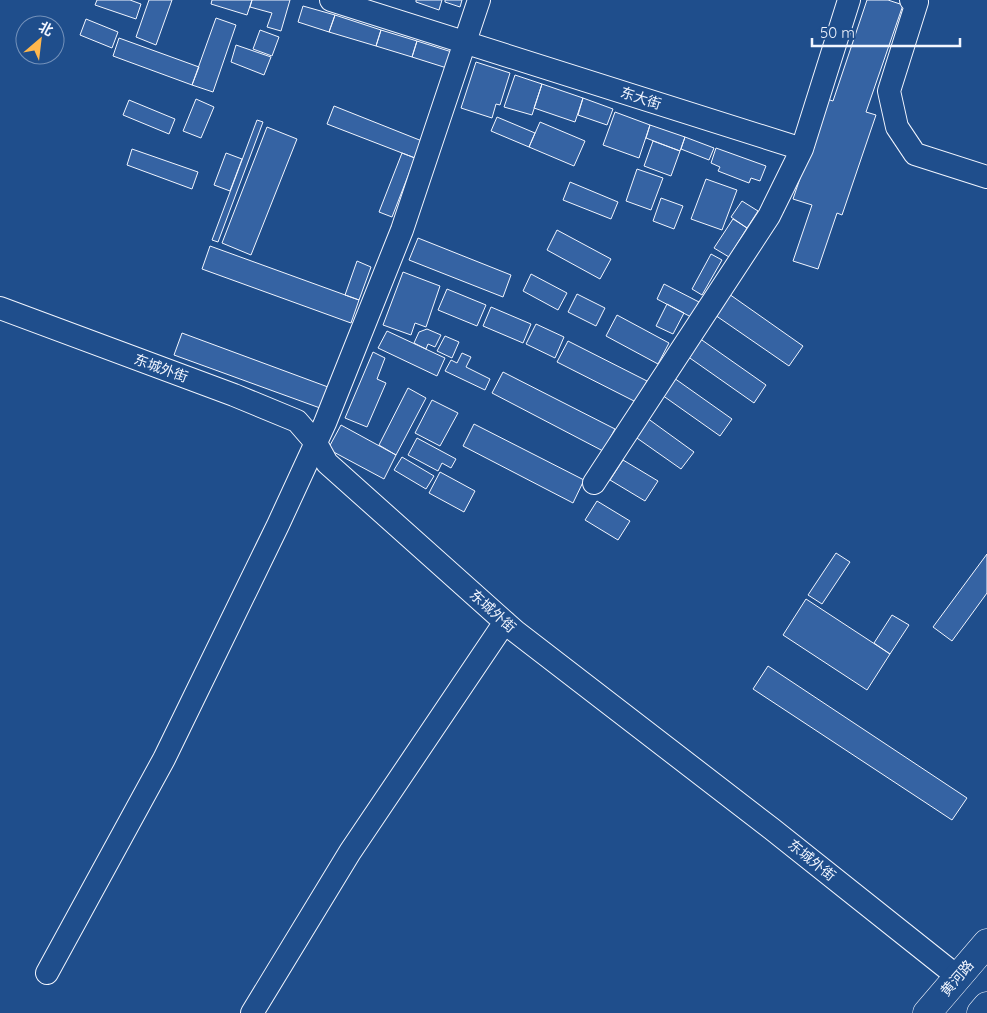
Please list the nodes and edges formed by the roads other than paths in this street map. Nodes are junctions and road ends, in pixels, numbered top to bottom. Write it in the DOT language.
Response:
graph roads {
  1 [pos="330,0"];
  2 [pos="478,0"];
  3 [pos="849,0"];
  4 [pos="911,0"];
  5 [pos="465,42"];
  6 [pos="802,149"];
  7 [pos="987,177"];
  8 [pos="0,308"];
  9 [pos="316,443"];
  10 [pos="594,483"];
  11 [pos="505,622"];
  12 [pos="987,943"];
  13 [pos="47,974"];
  14 [pos="958,977"];
  15 [pos="987,1006"];
  16 [pos="252,1013"];
  17 [pos="926,1013"];
  18 [pos="981,1013"];
  1 -- 5 [label="street, 东大街"];
  2 -- 5 [label="street"];
  3 -- 6 [label="street"];
  4 -- 7 [label="street"];
  5 -- 6 [label="street, 东大街"];
  5 -- 9 [label="street"];
  6 -- 10 [label="street"];
  8 -- 9 [label="street, 东城外街"];
  9 -- 11 [label="street, 东城外街"];
  9 -- 13 [label="street"];
  11 -- 14 [label="street, 东城外街"];
  11 -- 16 [label="street"];
  12 -- 14 [label="main road, 黄河路"];
  14 -- 17 [label="main road, 黄河路"];
  15 -- 18 [label="main road"];
}
